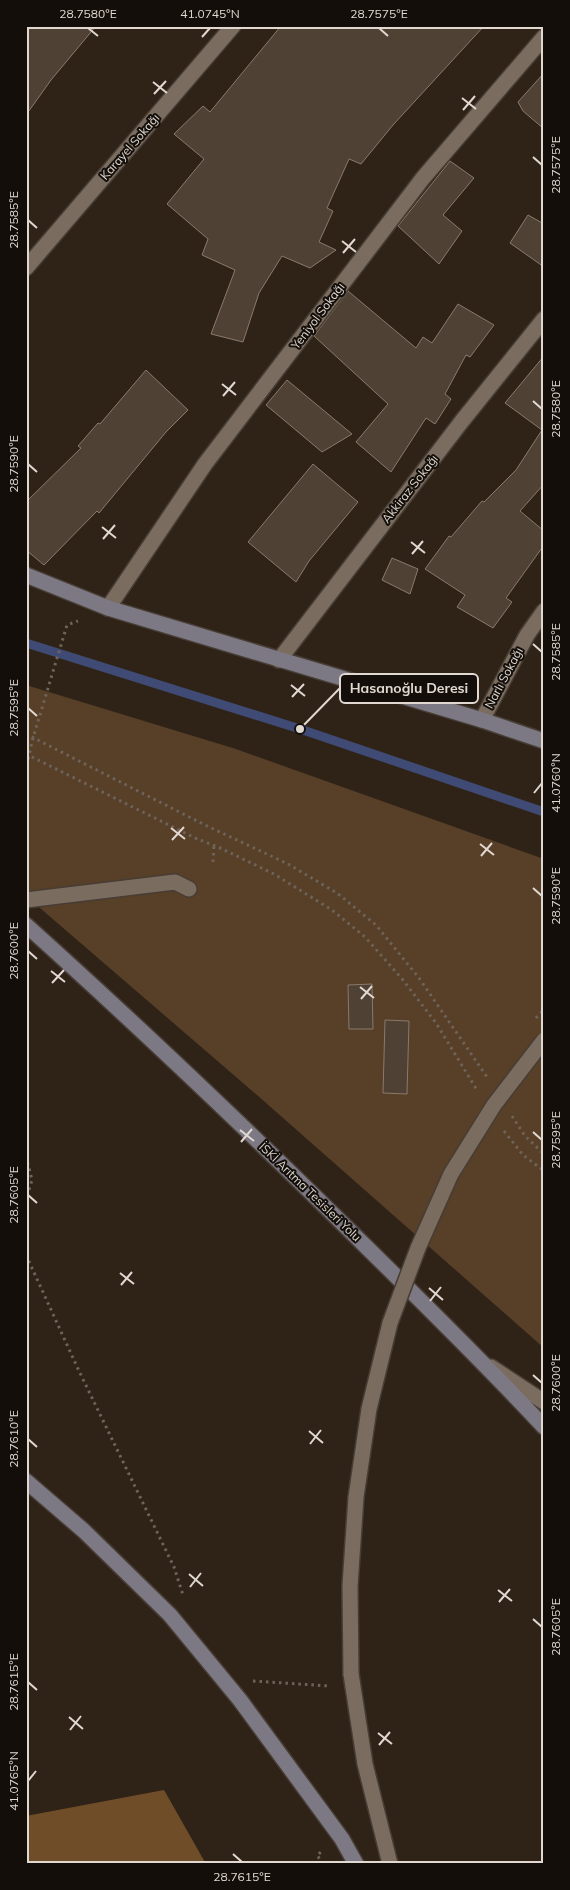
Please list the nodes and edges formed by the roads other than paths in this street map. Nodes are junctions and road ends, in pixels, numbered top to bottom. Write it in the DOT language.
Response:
graph roads {
  1 [pos="233,26"];
  2 [pos="544,37"];
  3 [pos="26,268"];
  4 [pos="544,319"];
  5 [pos="26,574"];
  6 [pos="108,608"];
  7 [pos="544,611"];
  8 [pos="279,660"];
  9 [pos="482,720"];
  10 [pos="544,740"];
  11 [pos="189,889"];
  12 [pos="26,900"];
  13 [pos="26,925"];
  14 [pos="544,1040"];
  15 [pos="482,1360"];
  16 [pos="544,1402"];
  17 [pos="544,1427"];
  18 [pos="26,1481"];
  19 [pos="356,1864"];
  20 [pos="390,1864"];
  1 -- 3 [label="street, Karayel Sokağı"];
  2 -- 6 [label="street, Yeniyol Sokağı"];
  4 -- 8 [label="street, Akkiraz Sokağı"];
  5 -- 6 [label="street"];
  6 -- 8 [label="street"];
  7 -- 9 [label="street, Narlı Sokağı"];
  8 -- 9 [label="street"];
  9 -- 10 [label="street"];
  11 -- 12 [label="street"];
  13 -- 15 [label="street, İSKİ Arıtma Tesisleri Yolu"];
  14 -- 20 [label="street, bridge"];
  15 -- 16 [label="street, İSKİ Arıtma Tesisleri Yolu"];
  15 -- 17 [label="street, İSKİ Arıtma Tesisleri Yolu"];
  18 -- 19 [label="street"];
}
